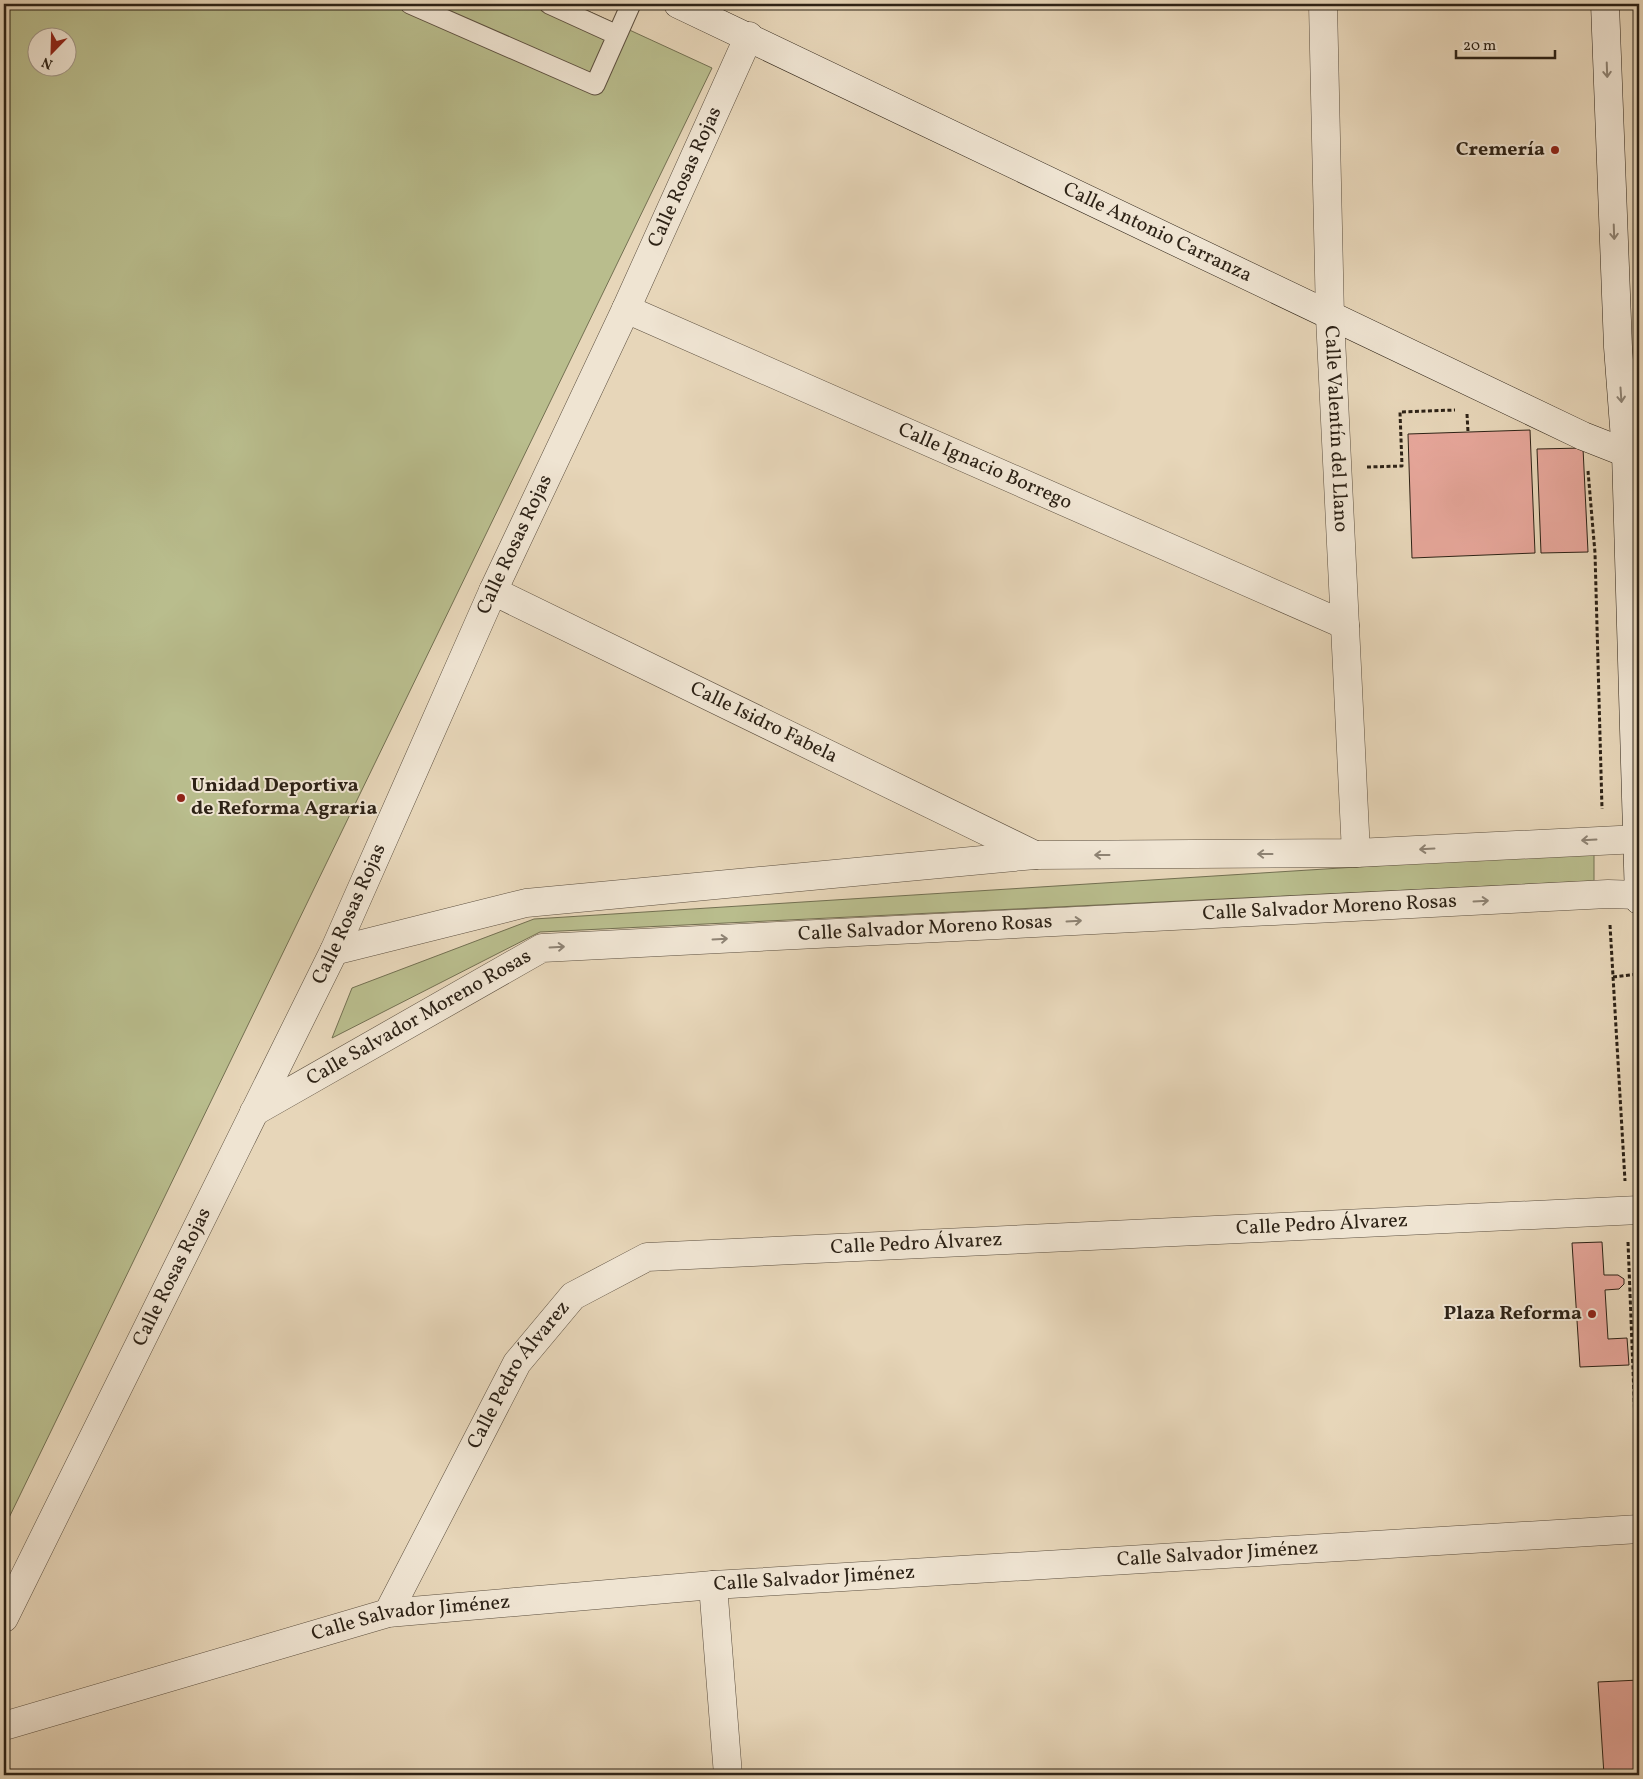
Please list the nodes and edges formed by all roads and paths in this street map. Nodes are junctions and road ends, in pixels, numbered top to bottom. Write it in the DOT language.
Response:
graph roads {
  1 [pos="410,4"];
  2 [pos="549,4"];
  3 [pos="631,4"];
  4 [pos="678,4"];
  5 [pos="1323,4"];
  6 [pos="1605,4"];
  7 [pos="617,34"];
  8 [pos="749,36"];
  9 [pos="626,309"];
  10 [pos="1330,317"];
  11 [pos="1458,410"];
  12 [pos="1467,410"];
  13 [pos="1468,432"];
  14 [pos="1582,436"];
  15 [pos="1632,456"];
  16 [pos="1382,467"];
  17 [pos="492,590"];
  18 [pos="1345,625"];
  19 [pos="1603,839"];
  20 [pos="1639,839"];
  21 [pos="1356,853"];
  22 [pos="1035,855"];
  23 [pos="1608,894"];
  24 [pos="1639,895"];
  25 [pos="1639,900"];
  26 [pos="334,951"];
  27 [pos="1639,974"];
  28 [pos="1614,977"];
  29 [pos="254,1112"];
  30 [pos="1633,1210"];
  31 [pos="1639,1515"];
  32 [pos="713,1585"];
  33 [pos="388,1613"];
  34 [pos="4,1618"];
  35 [pos="4,1726"];
  36 [pos="728,1775"];
  1 -- 7 [label="lane"];
  2 -- 7 [label="lane"];
  3 -- 7 [label="lane"];
  4 -- 8 [label="street, Calle Antonio Carranza"];
  5 -- 10 [label="street, Calle Valentín del Llano"];
  6 -- 15 [label="street, one-way"];
  8 -- 9 [label="street, Calle Rosas Rojas"];
  8 -- 10 [label="street, Calle Antonio Carranza"];
  9 -- 17 [label="street, Calle Rosas Rojas"];
  9 -- 18 [label="street, Calle Ignacio Borrego"];
  10 -- 14 [label="street, Calle Antonio Carranza"];
  10 -- 18 [label="street, Calle Valentín del Llano"];
  11 -- 16 [label="path"];
  12 -- 13 [label="path"];
  14 -- 15 [label="street, Calle Antonio Carranza"];
  14 -- 19 [label="path"];
  15 -- 20 [label="street"];
  17 -- 22 [label="street, Calle Isidro Fabela"];
  17 -- 26 [label="street, Calle Rosas Rojas"];
  18 -- 21 [label="street, Calle Valentín del Llano"];
  19 -- 20 [label="street"];
  19 -- 21 [label="street, one-way"];
  20 -- 24 [label="street"];
  21 -- 22 [label="street, one-way"];
  22 -- 26 [label="street"];
  23 -- 24 [label="street, Calle Salvador Moreno Rosas"];
  23 -- 28 [label="path"];
  29 -- 23 [label="street, Calle Salvador Moreno Rosas, one-way"];
  24 -- 25 [label="street"];
  26 -- 29 [label="street, Calle Rosas Rojas"];
  27 -- 28 [label="path"];
  28 -- 30 [label="path"];
  29 -- 34 [label="street, Calle Rosas Rojas"];
  30 -- 31 [label="path"];
  30 -- 33 [label="street, Calle Pedro Álvarez"];
  31 -- 32 [label="street, Calle Salvador Jiménez"];
  32 -- 33 [label="street, Calle Salvador Jiménez"];
  32 -- 36 [label="street"];
  33 -- 35 [label="street, Calle Salvador Jiménez"];
}
